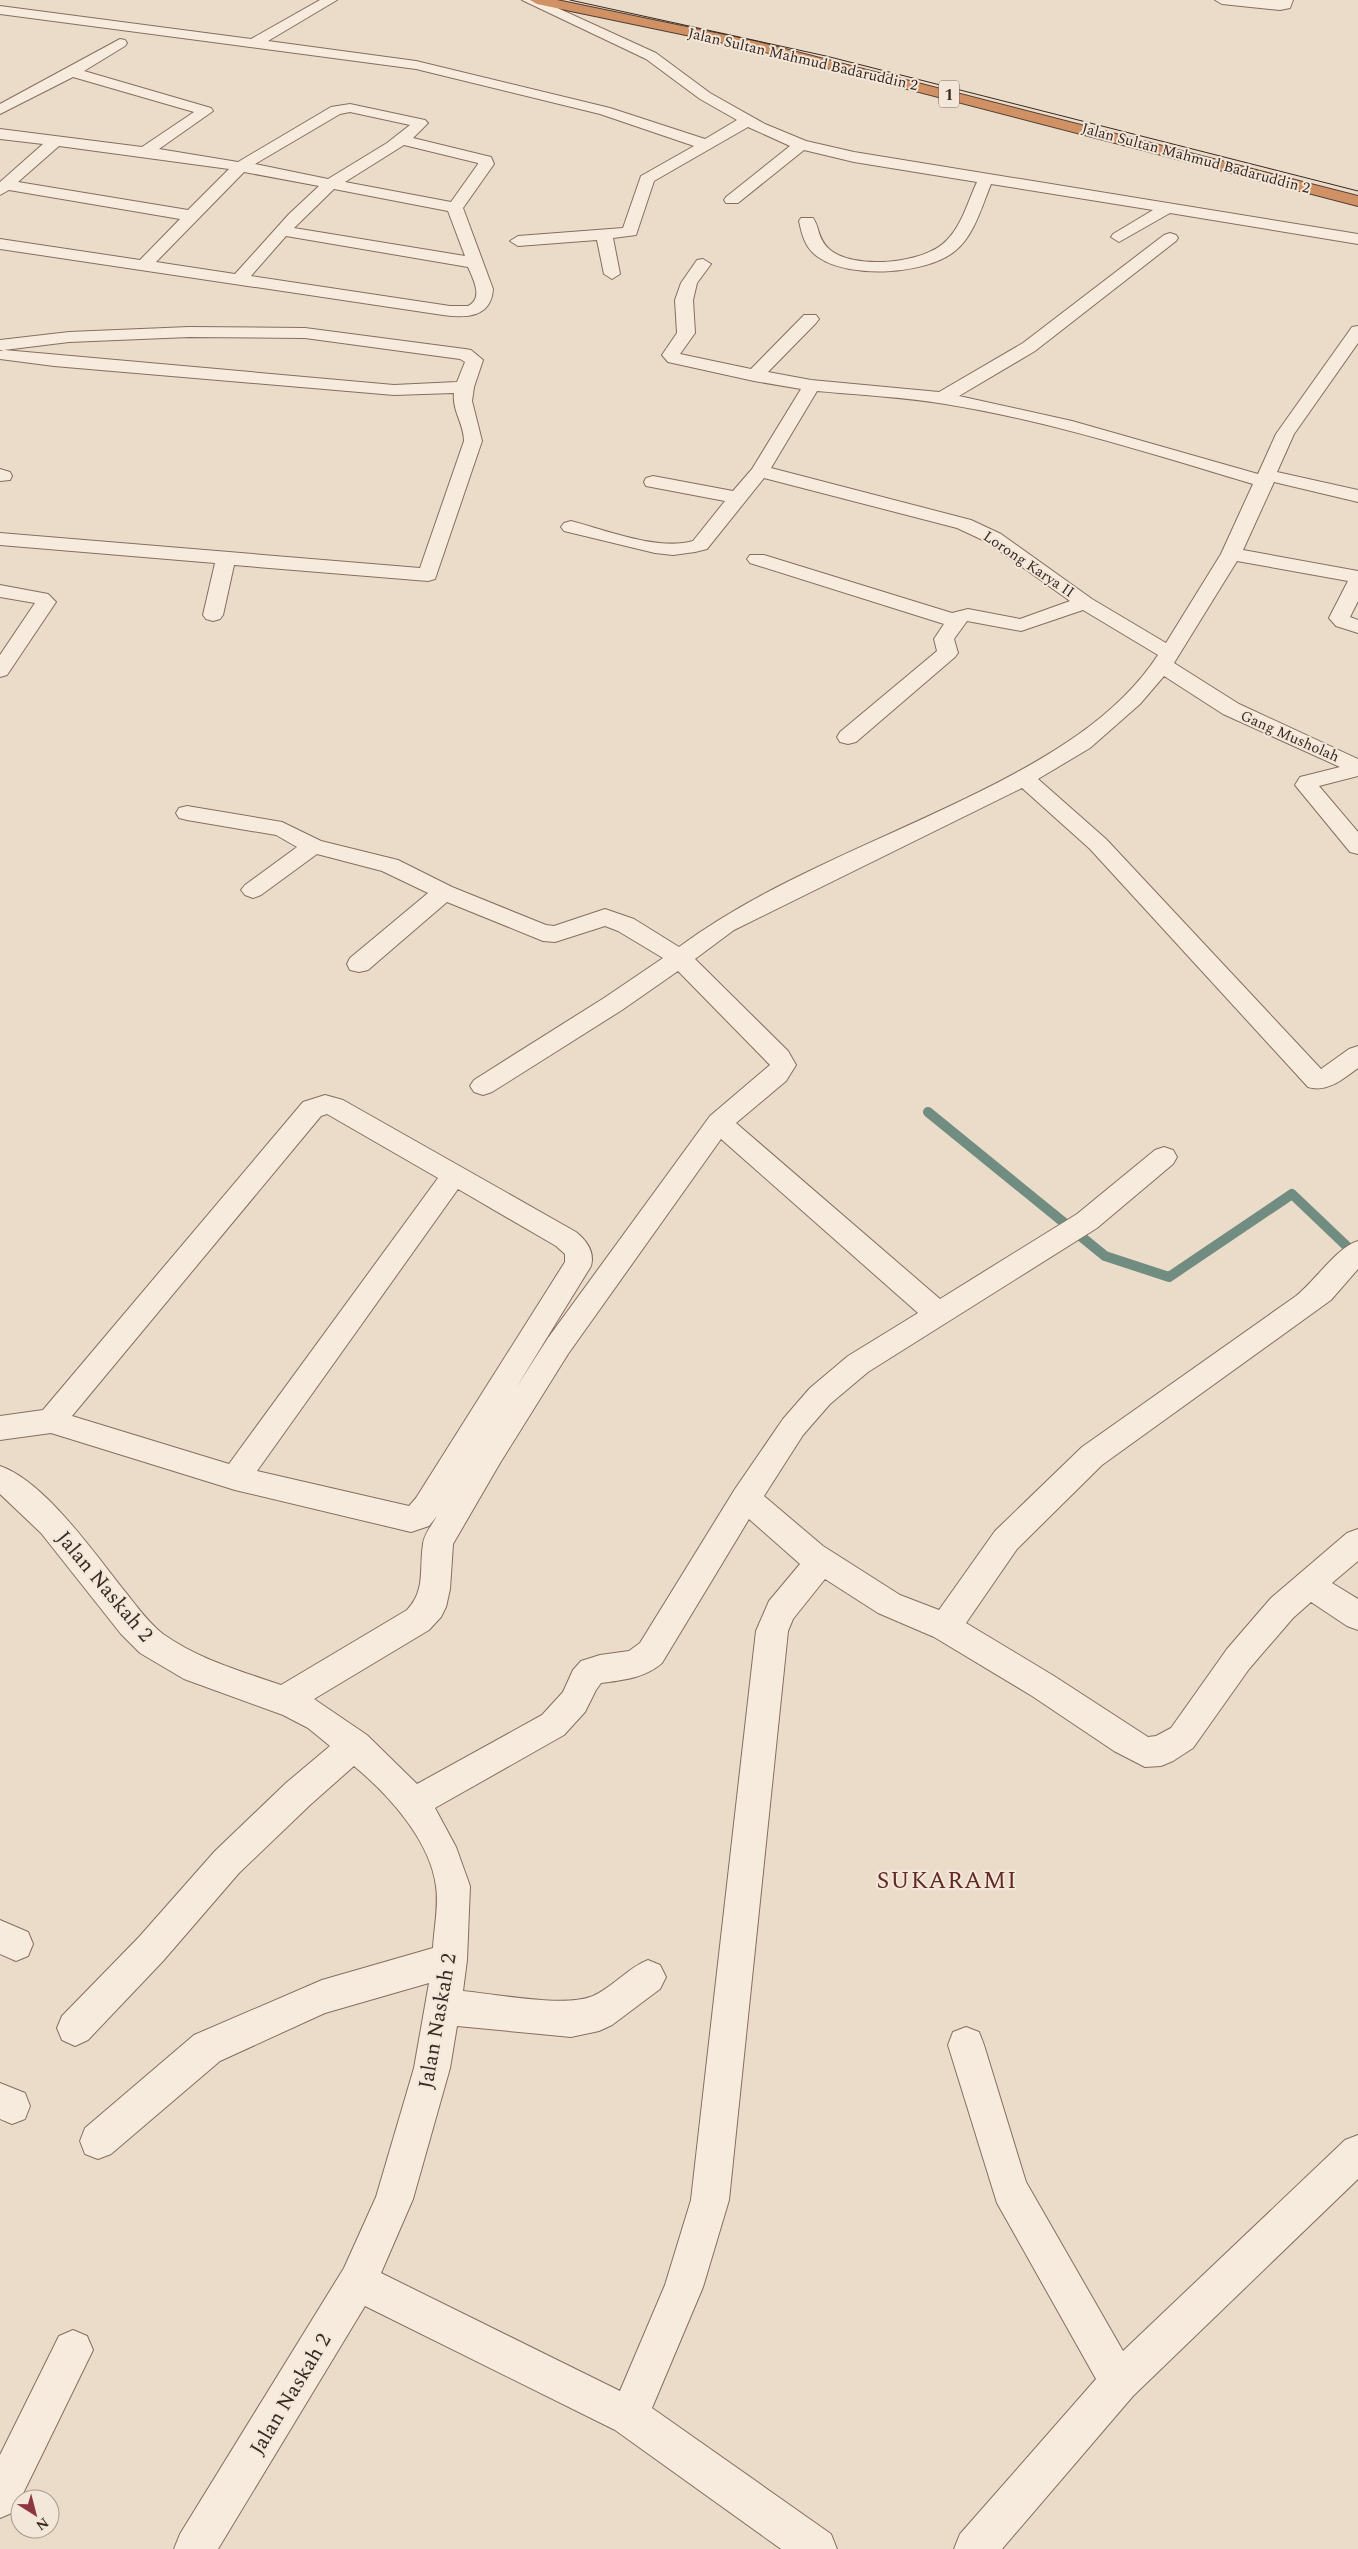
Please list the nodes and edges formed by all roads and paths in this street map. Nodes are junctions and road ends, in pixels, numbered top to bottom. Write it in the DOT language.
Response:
graph roads {
  1 [pos="330,0"];
  2 [pos="529,0"];
  3 [pos="537,0"];
  4 [pos="1222,0"];
  5 [pos="1286,0"];
  6 [pos="0,10"];
  7 [pos="120,44"];
  8 [pos="253,44"];
  9 [pos="846,52"];
  10 [pos="827,64"];
  11 [pos="72,72"];
  12 [pos="0,110"];
  13 [pos="748,120"];
  14 [pos="0,134"];
  15 [pos="400,140"];
  16 [pos="56,142"];
  17 [pos="704,144"];
  18 [pos="801,144"];
  19 [pos="145,152"];
  20 [pos="240,166"];
  21 [pos="986,178"];
  22 [pos="332,184"];
  23 [pos="3,188"];
  24 [pos="732,200"];
  25 [pos="1358,201"];
  26 [pos="455,208"];
  27 [pos="1168,208"];
  28 [pos="193,216"];
  29 [pos="807,221"];
  30 [pos="284,232"];
  31 [pos="604,236"];
  32 [pos="1119,237"];
  33 [pos="1170,238"];
  34 [pos="1358,239"];
  35 [pos="518,242"];
  36 [pos="0,244"];
  37 [pos="475,263"];
  38 [pos="703,264"];
  39 [pos="144,265"];
  40 [pos="612,274"];
  41 [pos="240,279"];
  42 [pos="810,319"];
  43 [pos="1358,331"];
  44 [pos="0,345"];
  45 [pos="0,354"];
  46 [pos="754,376"];
  47 [pos="812,385"];
  48 [pos="465,387"];
  49 [pos="942,398"];
  50 [pos="760,471"];
  51 [pos="1266,478"];
  52 [pos="653,482"];
  53 [pos="1358,496"];
  54 [pos="738,498"];
  55 [pos="571,527"];
  56 [pos="0,539"];
  57 [pos="1231,554"];
  58 [pos="226,558"];
  59 [pos="757,559"];
  60 [pos="1358,577"];
  61 [pos="1358,582"];
  62 [pos="0,591"];
  63 [pos="1085,603"];
  64 [pos="213,615"];
  65 [pos="955,621"];
  66 [pos="1358,627"];
  67 [pos="1166,659"];
  68 [pos="0,671"];
  69 [pos="848,737"];
  70 [pos="1024,778"];
  71 [pos="187,813"];
  72 [pos="313,846"];
  73 [pos="1358,847"];
  74 [pos="253,890"];
  75 [pos="444,892"];
  76 [pos="680,958"];
  77 [pos="360,964"];
  78 [pos="1358,1055"];
  79 [pos="483,1086"];
  80 [pos="718,1123"];
  81 [pos="1164,1157"];
  82 [pos="454,1175"];
  83 [pos="1352,1258"];
  84 [pos="938,1314"];
  85 [pos="51,1421"];
  86 [pos="0,1428"];
  87 [pos="0,1478"];
  88 [pos="235,1478"];
  89 [pos="746,1498"];
  90 [pos="1358,1542"];
  91 [pos="821,1561"];
  92 [pos="1308,1584"];
  93 [pos="1358,1616"];
  94 [pos="945,1627"];
  95 [pos="284,1700"];
  96 [pos="355,1745"];
  97 [pos="412,1803"];
  98 [pos="450,1960"];
  99 [pos="648,1977"];
  100 [pos="443,2008"];
  101 [pos="75,2028"];
  102 [pos="966,2045"];
  103 [pos="98,2141"];
  104 [pos="1358,2153"];
  105 [pos="358,2282"];
  106 [pos="74,2350"];
  107 [pos="1119,2382"];
  108 [pos="629,2416"];
  109 [pos="0,2498"];
  110 [pos="196,2549"];
  111 [pos="816,2549"];
  112 [pos="975,2549"];
  1 -- 8 [label="street"];
  2 -- 13 [label="street"];
  3 -- 10 [label="highway, Jalan Sultan Mahmud Badaruddin 2 / 1"];
  4 -- 5 [label="street"];
  6 -- 8 [label="street"];
  7 -- 11 [label="street"];
  8 -- 17 [label="street"];
  9 -- 10 [label="highway"];
  10 -- 25 [label="highway, Jalan Sultan Mahmud Badaruddin 2 / 1"];
  11 -- 12 [label="street"];
  11 -- 19 [label="street"];
  13 -- 17 [label="street"];
  13 -- 18 [label="street"];
  14 -- 16 [label="street"];
  15 -- 20 [label="street"];
  15 -- 22 [label="street"];
  15 -- 26 [label="street"];
  16 -- 19 [label="street"];
  16 -- 23 [label="street"];
  17 -- 31 [label="street"];
  18 -- 21 [label="street"];
  18 -- 24 [label="street"];
  19 -- 20 [label="street"];
  20 -- 22 [label="street"];
  20 -- 28 [label="street"];
  21 -- 27 [label="street"];
  21 -- 29 [label="street"];
  22 -- 26 [label="street"];
  22 -- 30 [label="street"];
  23 -- 28 [label="street"];
  26 -- 37 [label="street"];
  27 -- 32 [label="street"];
  27 -- 34 [label="street"];
  28 -- 39 [label="street"];
  30 -- 37 [label="street"];
  30 -- 41 [label="street"];
  31 -- 35 [label="street"];
  31 -- 40 [label="street"];
  33 -- 49 [label="street"];
  36 -- 39 [label="street"];
  37 -- 41 [label="street"];
  38 -- 46 [label="street"];
  39 -- 41 [label="street"];
  42 -- 46 [label="street"];
  43 -- 51 [label="street"];
  44 -- 48 [label="street"];
  45 -- 48 [label="street"];
  46 -- 47 [label="street"];
  47 -- 49 [label="street"];
  47 -- 50 [label="street"];
  48 -- 58 [label="street"];
  49 -- 51 [label="street"];
  50 -- 54 [label="street"];
  50 -- 63 [label="street, Lorong Karya II"];
  51 -- 53 [label="street"];
  51 -- 57 [label="street"];
  52 -- 54 [label="street"];
  54 -- 55 [label="street"];
  56 -- 58 [label="street"];
  57 -- 60 [label="street"];
  57 -- 67 [label="street"];
  58 -- 64 [label="street"];
  59 -- 65 [label="street"];
  61 -- 66 [label="street"];
  62 -- 68 [label="street"];
  63 -- 65 [label="street"];
  63 -- 67 [label="street, Lorong Karya II"];
  65 -- 69 [label="street"];
  67 -- 70 [label="street"];
  67 -- 73 [label="street, Gang Musholah"];
  70 -- 76 [label="street"];
  70 -- 78 [label="street"];
  71 -- 72 [label="street"];
  72 -- 74 [label="street"];
  72 -- 75 [label="street"];
  75 -- 76 [label="street"];
  75 -- 77 [label="street"];
  76 -- 79 [label="street"];
  76 -- 80 [label="street"];
  80 -- 84 [label="street"];
  80 -- 95 [label="street"];
  81 -- 84 [label="street"];
  82 -- 85 [label="street"];
  82 -- 88 [label="street"];
  82 -- 88 [label="street"];
  83 -- 94 [label="street"];
  84 -- 89 [label="street"];
  85 -- 86 [label="street"];
  85 -- 88 [label="street"];
  87 -- 95 [label="street, Jalan Naskah 2"];
  89 -- 91 [label="street"];
  89 -- 97 [label="street"];
  90 -- 92 [label="street"];
  91 -- 94 [label="street"];
  91 -- 108 [label="street"];
  92 -- 93 [label="street"];
  92 -- 94 [label="street"];
  95 -- 96 [label="street, Jalan Naskah 2"];
  96 -- 97 [label="street, Jalan Naskah 2"];
  96 -- 101 [label="street"];
  97 -- 98 [label="street, Jalan Naskah 2"];
  98 -- 100 [label="street, Jalan Naskah 2"];
  98 -- 103 [label="street"];
  99 -- 100 [label="street"];
  100 -- 105 [label="street, Jalan Naskah 2"];
  102 -- 107 [label="street"];
  104 -- 107 [label="street"];
  105 -- 108 [label="street"];
  105 -- 110 [label="street, Jalan Naskah 2"];
  106 -- 109 [label="street"];
  107 -- 112 [label="street"];
  108 -- 111 [label="street"];
}
